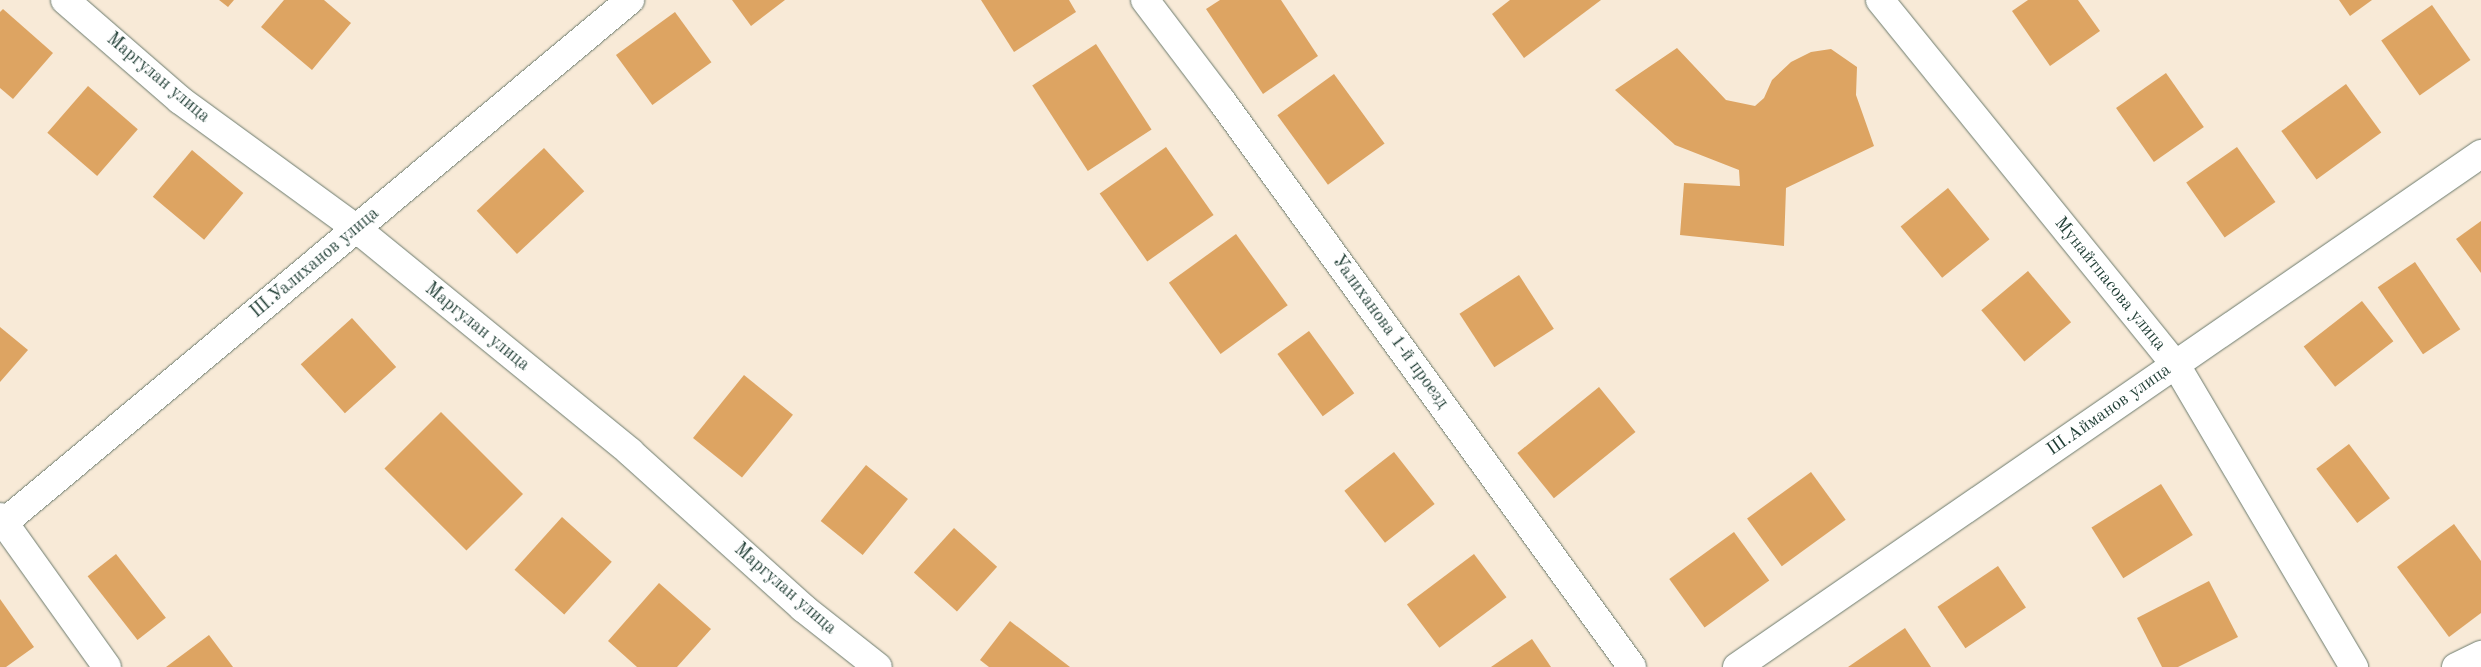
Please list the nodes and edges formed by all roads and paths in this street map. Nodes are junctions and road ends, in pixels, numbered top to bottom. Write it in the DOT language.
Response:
graph roads {
  1 [pos="65,0"];
  2 [pos="630,0"];
  3 [pos="1145,0"];
  4 [pos="1880,0"];
  5 [pos="2481,154"];
  6 [pos="357,229"];
  7 [pos="2176,365"];
  8 [pos="2,522"];
  9 [pos="2481,655"];
  10 [pos="107,667"];
  11 [pos="878,667"];
  12 [pos="1632,667"];
  13 [pos="1737,667"];
  14 [pos="2354,667"];
  15 [pos="2456,667"];
  1 -- 6 [label="street, Маргулан улица"];
  2 -- 6 [label="street, Ш.Уалиханов улица"];
  3 -- 12 [label="street, Уалиханова 1-й проезд"];
  4 -- 7 [label="street, Мунайтпасова улица"];
  5 -- 7 [label="street, Ш.Айманов улица"];
  6 -- 8 [label="street, Ш.Уалиханов улица"];
  6 -- 11 [label="street, Маргулан улица"];
  7 -- 13 [label="street, Ш.Айманов улица"];
  7 -- 14 [label="street, Мунайтпасова улица"];
  8 -- 10 [label="street"];
  9 -- 15 [label="street"];
}
